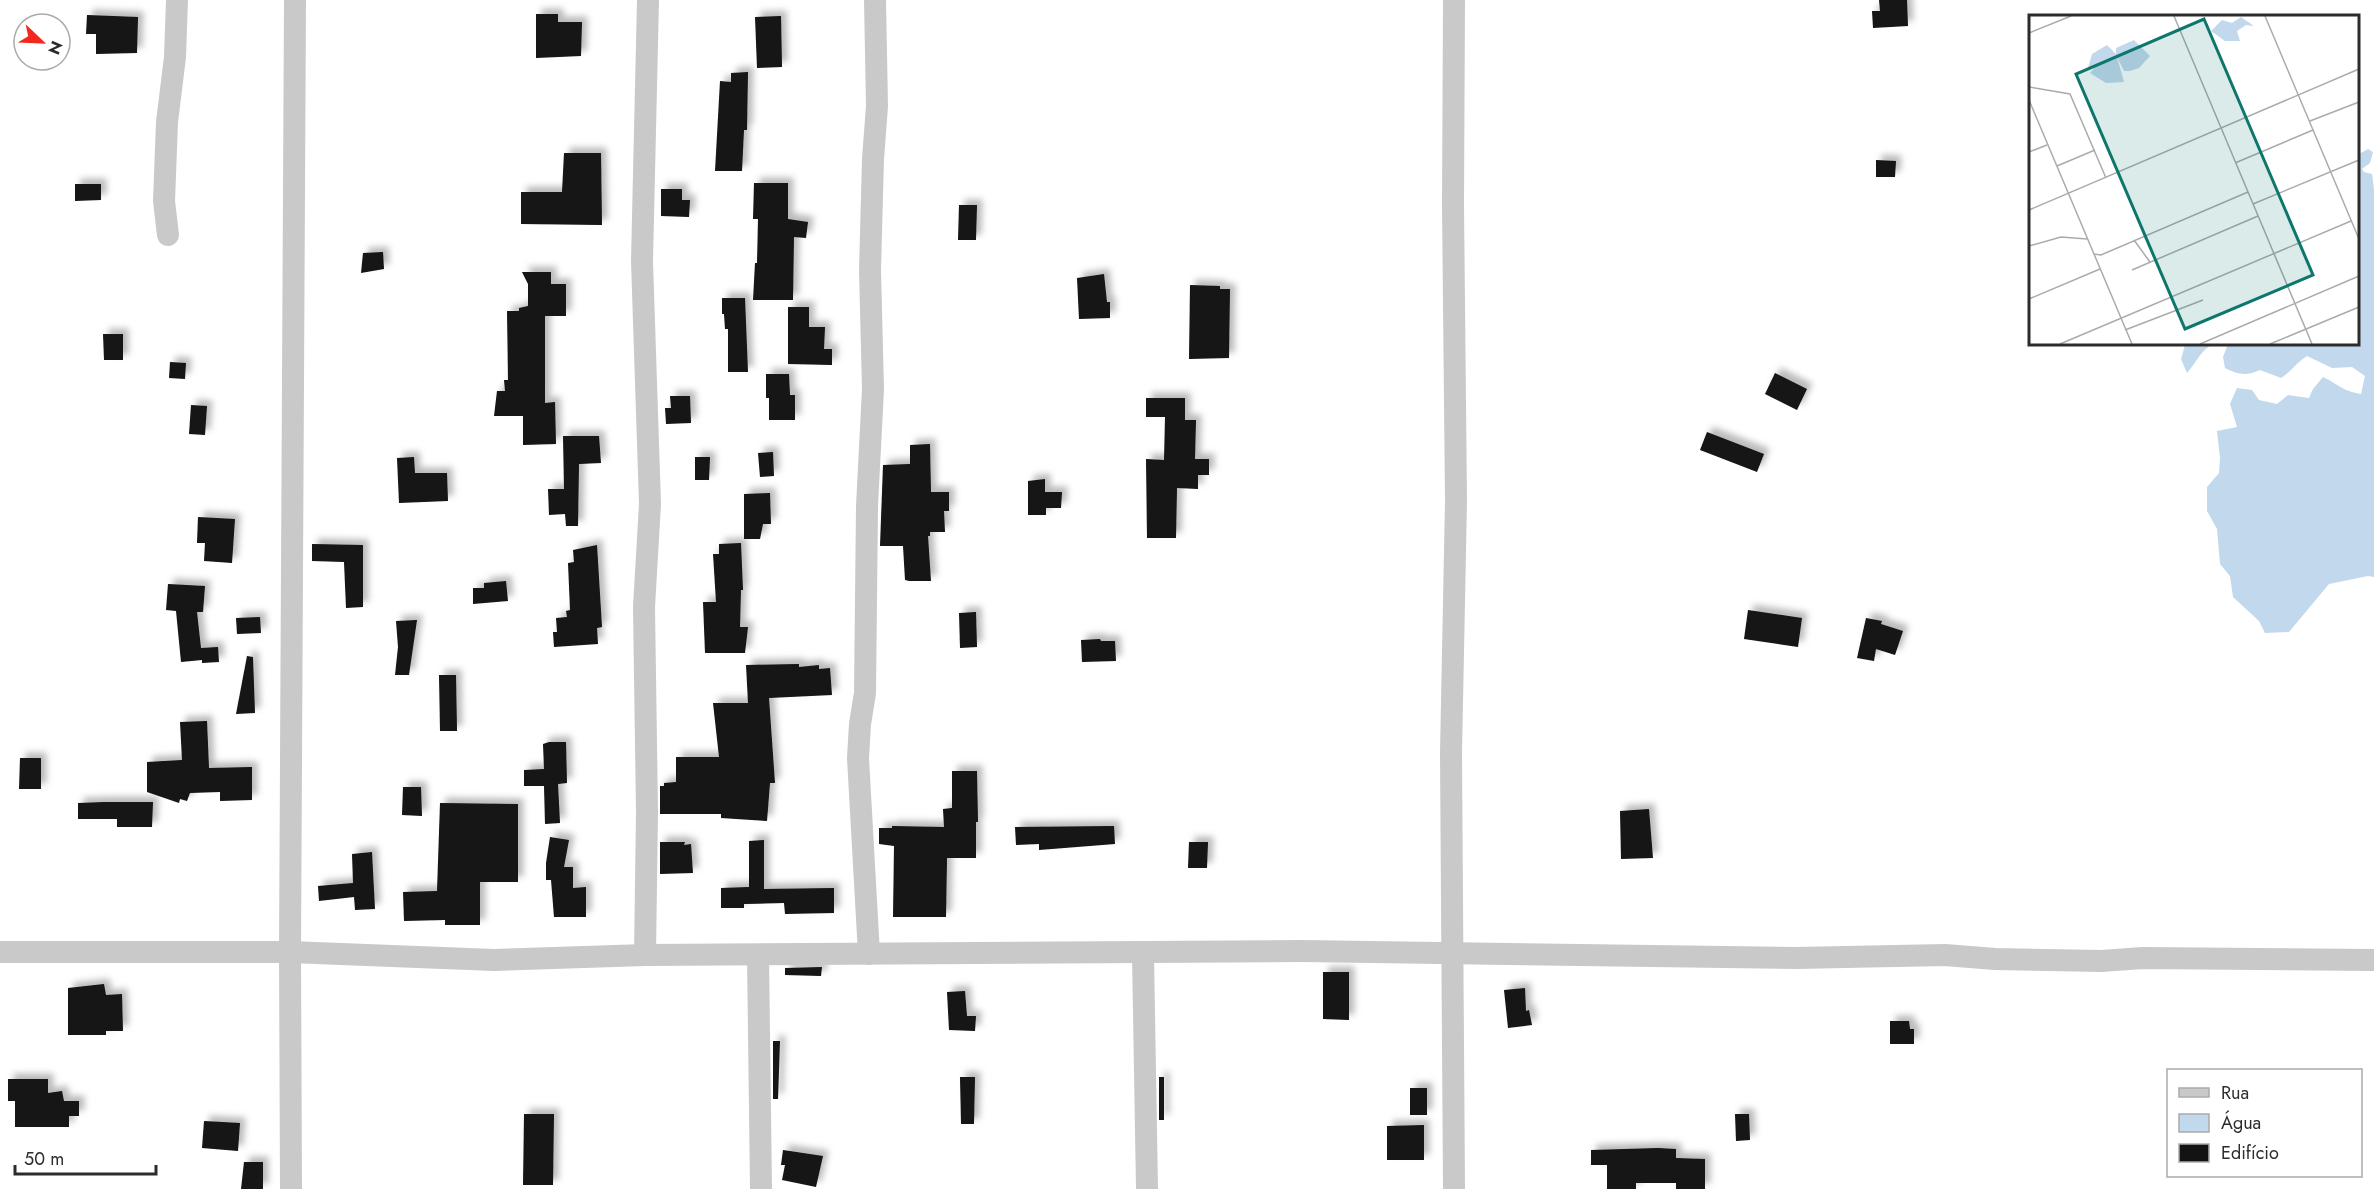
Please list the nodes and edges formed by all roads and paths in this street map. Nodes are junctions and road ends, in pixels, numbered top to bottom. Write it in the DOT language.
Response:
graph roads {
  1 [pos="177,0"];
  2 [pos="295,0"];
  3 [pos="648,0"];
  4 [pos="875,0"];
  5 [pos="1454,0"];
  6 [pos="168,235"];
  7 [pos="0,952"];
  8 [pos="290,952"];
  9 [pos="1451,952"];
  10 [pos="869,954"];
  11 [pos="1143,954"];
  12 [pos="645,955"];
  13 [pos="758,955"];
  14 [pos="2374,960"];
  15 [pos="291,1189"];
  16 [pos="760,1189"];
  17 [pos="1147,1189"];
  18 [pos="1454,1189"];
  1 -- 6 [label="street"];
  2 -- 8 [label="street"];
  3 -- 12 [label="street"];
  4 -- 10 [label="street"];
  5 -- 9 [label="street"];
  7 -- 8 [label="street"];
  8 -- 12 [label="street"];
  8 -- 15 [label="street"];
  9 -- 11 [label="street"];
  9 -- 14 [label="street"];
  9 -- 18 [label="street"];
  10 -- 11 [label="street"];
  10 -- 13 [label="street"];
  11 -- 17 [label="street"];
  12 -- 13 [label="street"];
  13 -- 16 [label="street"];
}
